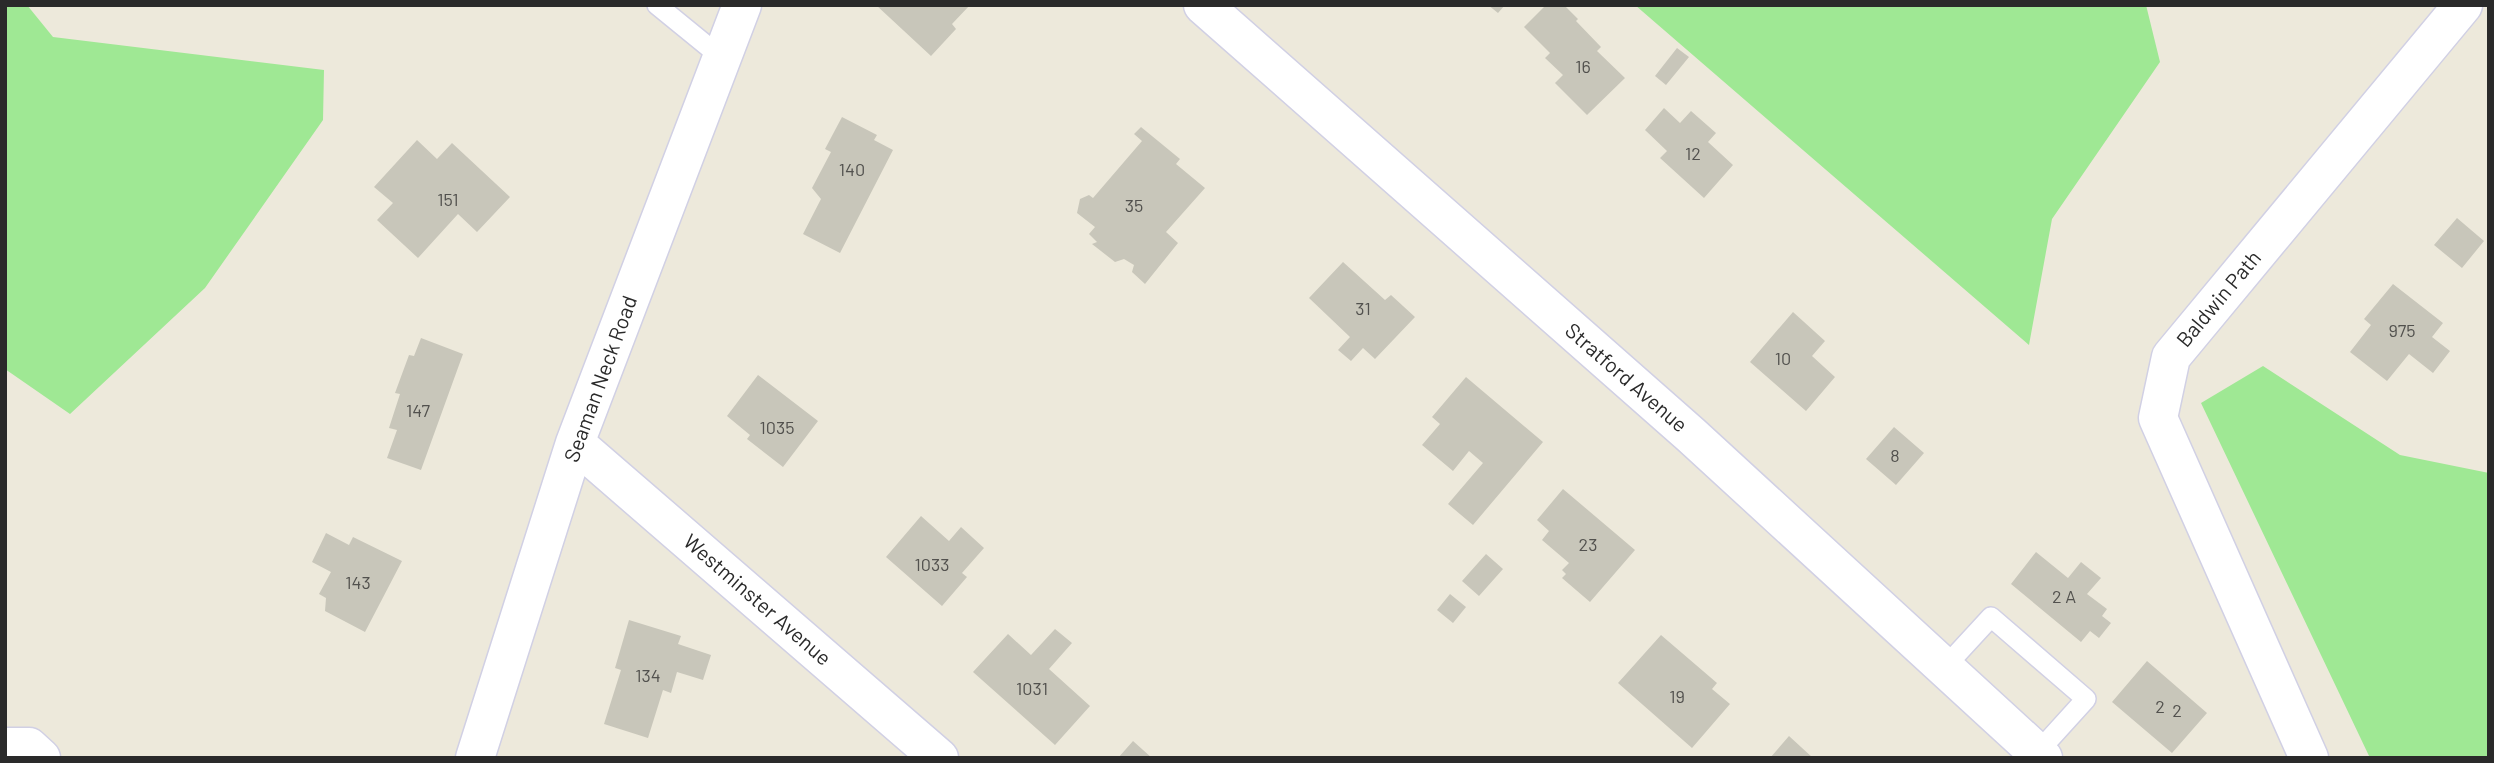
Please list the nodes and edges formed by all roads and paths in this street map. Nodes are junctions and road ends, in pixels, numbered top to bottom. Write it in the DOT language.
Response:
graph roads {
  1 [pos="657,5"];
  2 [pos="742,5"];
  3 [pos="1203,5"];
  4 [pos="2463,5"];
  5 [pos="722,58"];
  6 [pos="575,443"];
  7 [pos="1944,667"];
  8 [pos="5,747"];
  9 [pos="2040,755"];
  10 [pos="41,758"];
  11 [pos="475,758"];
  12 [pos="939,758"];
  13 [pos="2309,758"];
  1 -- 5 [label="lane"];
  2 -- 5 [label="street, Seaman Neck Road"];
  3 -- 7 [label="street, Stratford Avenue"];
  4 -- 13 [label="street, Baldwin Path"];
  5 -- 6 [label="street, Seaman Neck Road"];
  6 -- 11 [label="street, Seaman Neck Road"];
  6 -- 12 [label="street, Westminster Avenue"];
  7 -- 9 [label="street, Stratford Avenue"];
  7 -- 9 [label="lane"];
  8 -- 10 [label="street"];
}
